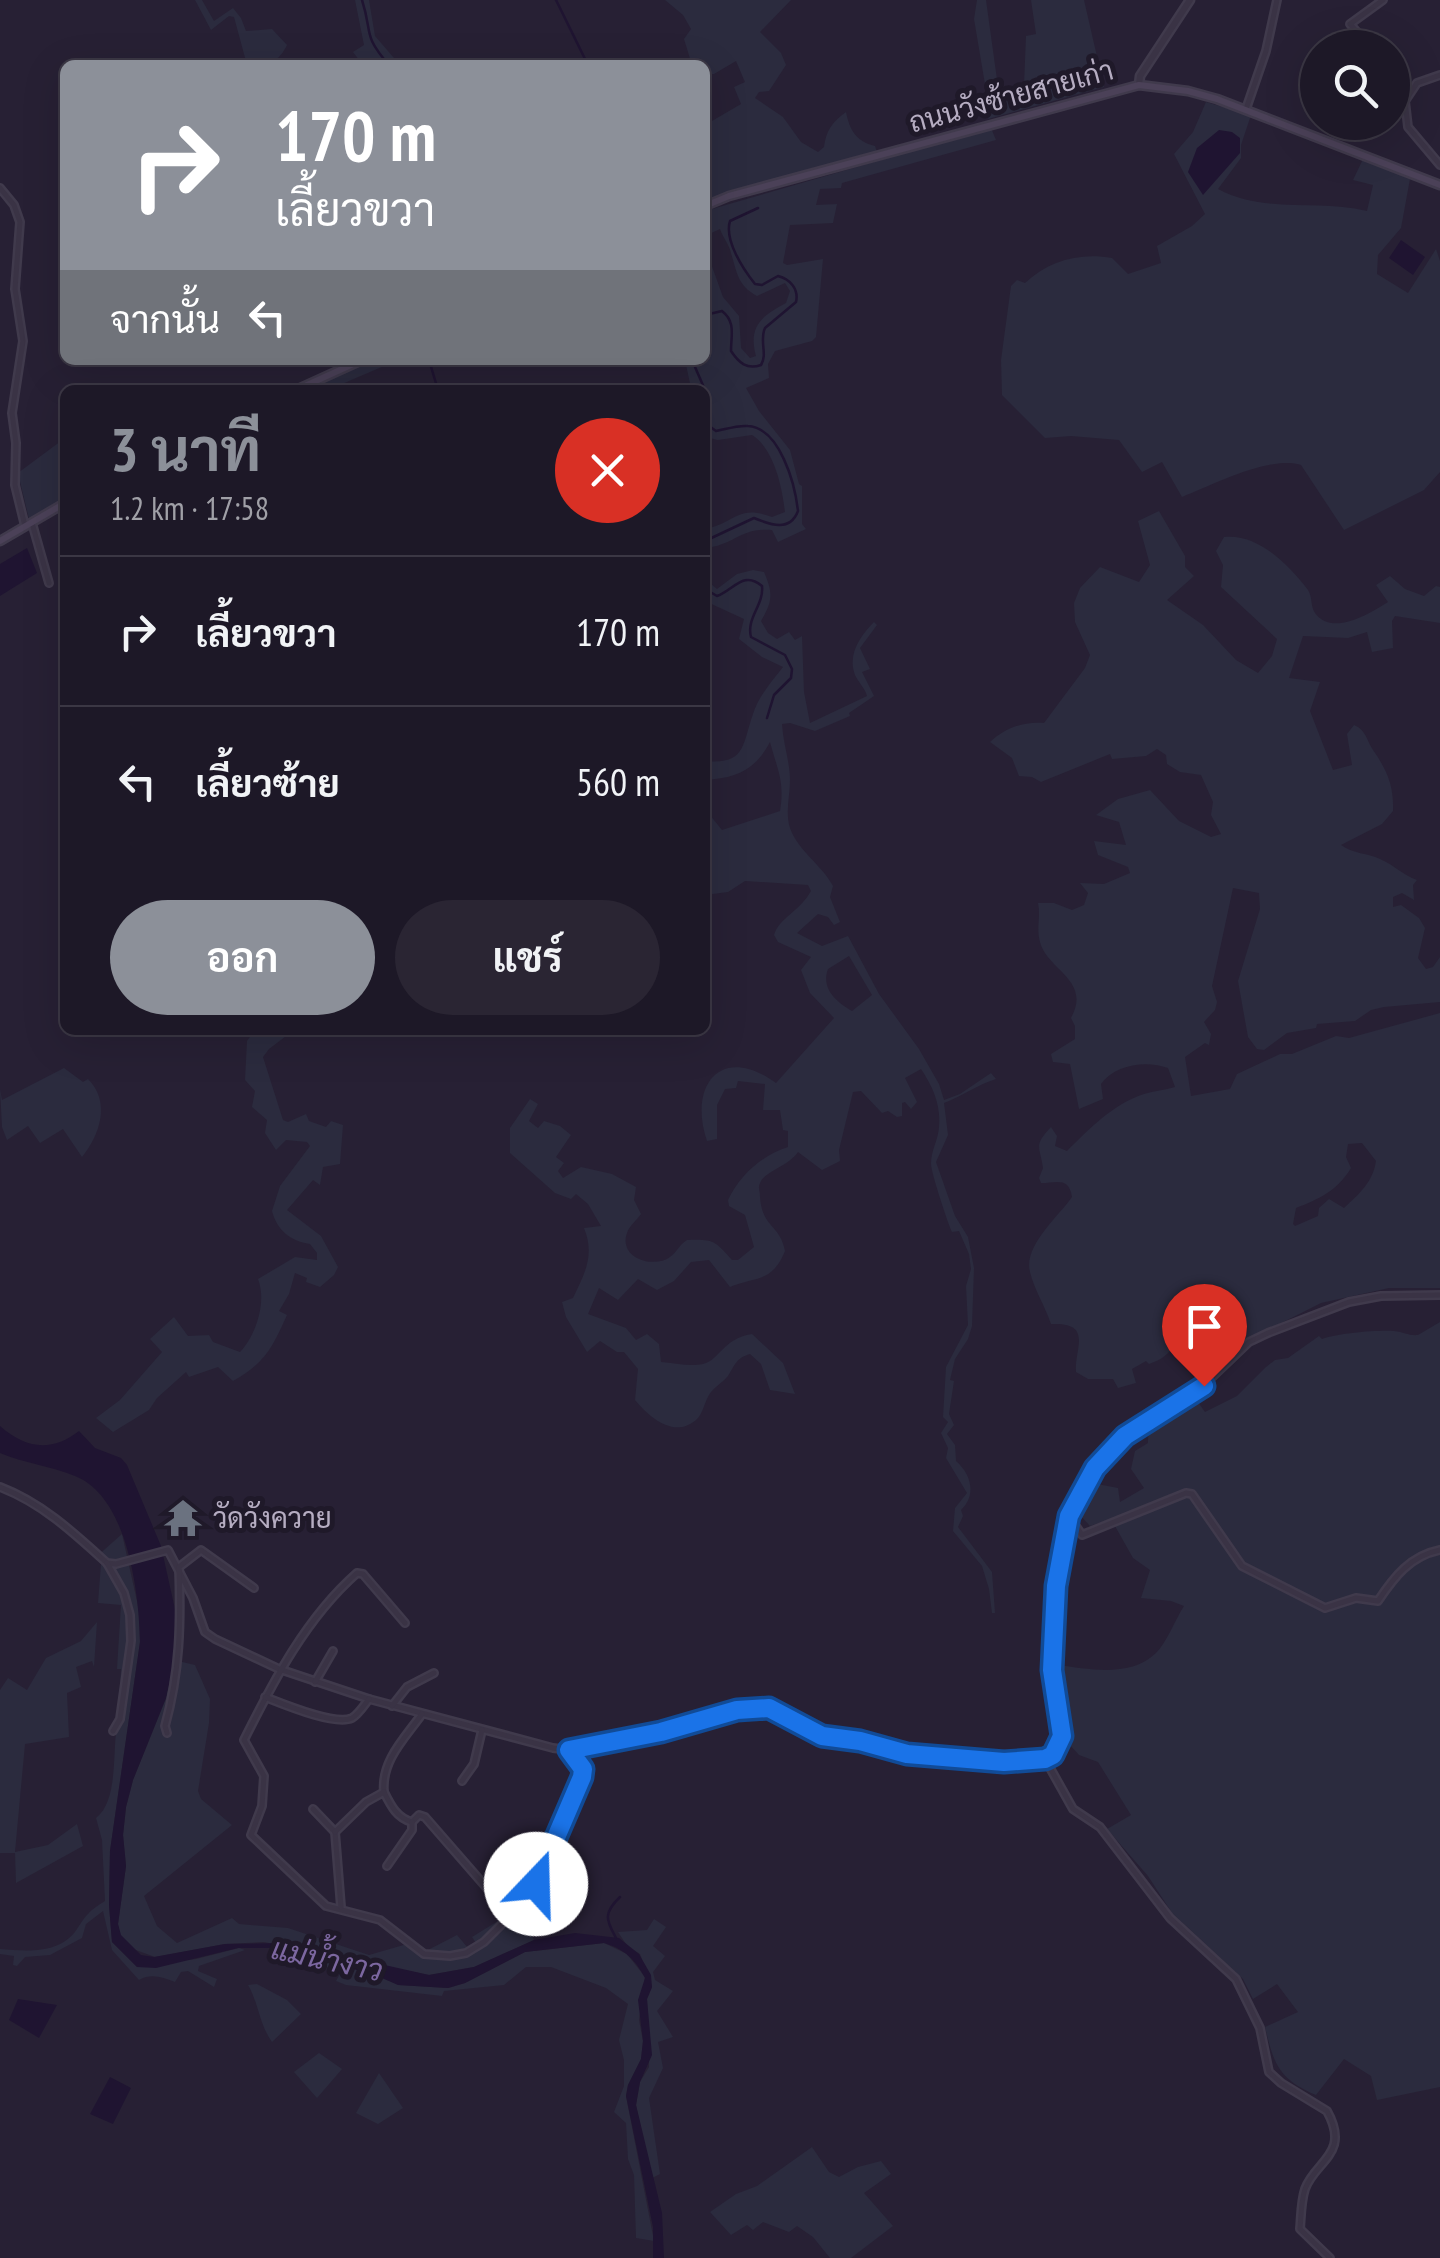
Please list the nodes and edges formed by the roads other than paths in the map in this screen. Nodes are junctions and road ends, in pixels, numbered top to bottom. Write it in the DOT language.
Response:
graph roads {
  1 [pos="1178,0"];
  2 [pos="1277,0"];
  3 [pos="1384,0"];
  4 [pos="1188,4"];
  5 [pos="1356,30"];
  6 [pos="1440,75"];
  7 [pos="1139,85"];
  8 [pos="1410,94"];
  9 [pos="1246,109"];
  10 [pos="1410,129"];
  11 [pos="1440,166"];
  12 [pos="1438,184"];
  13 [pos="0,188"];
  14 [pos="710,204"];
  15 [pos="351,365"];
  16 [pos="307,385"];
  17 [pos="60,506"];
  18 [pos="29,524"];
  19 [pos="0,541"];
  20 [pos="50,583"];
  21 [pos="1440,1295"];
  22 [pos="0,1487"];
  23 [pos="1069,1516"];
  24 [pos="1440,1550"];
  25 [pos="106,1563"];
  26 [pos="179,1567"];
  27 [pos="254,1588"];
  28 [pos="406,1623"];
  29 [pos="333,1651"];
  30 [pos="279,1669"];
  31 [pos="434,1673"];
  32 [pos="315,1682"];
  33 [pos="265,1697"];
  34 [pos="368,1699"];
  35 [pos="392,1706"];
  36 [pos="422,1714"];
  37 [pos="482,1730"];
  38 [pos="113,1731"];
  39 [pos="167,1734"];
  40 [pos="569,1750"];
  41 [pos="1045,1759"];
  42 [pos="462,1781"];
  43 [pos="384,1792"];
  44 [pos="313,1809"];
  45 [pos="412,1822"];
  46 [pos="335,1832"];
  47 [pos="387,1866"];
  48 [pos="341,1908"];
  49 [pos="512,1916"];
  50 [pos="1330,2258"];
  1 -- 4 [label="street"];
  2 -- 9 [label="street"];
  3 -- 5 [label="street"];
  4 -- 7 [label="street"];
  6 -- 8 [label="street"];
  7 -- 9 [label="main road, ถนนวังซ้ายสายเก่า"];
  7 -- 14 [label="main road, ถนนวังซ้ายสายเก่า"];
  9 -- 12 [label="main road, ถนนวังซ้ายสายเก่า"];
  10 -- 11 [label="street"];
  11 -- 12 [label="street"];
  13 -- 18 [label="street"];
  15 -- 16 [label="main road"];
  17 -- 18 [label="main road"];
  18 -- 19 [label="main road"];
  18 -- 20 [label="street"];
  21 -- 23 [label="street"];
  22 -- 25 [label="street"];
  23 -- 24 [label="street"];
  23 -- 41 [label="street"];
  25 -- 26 [label="street"];
  25 -- 38 [label="street"];
  26 -- 27 [label="street"];
  26 -- 30 [label="street"];
  26 -- 39 [label="street"];
  28 -- 30 [label="street"];
  29 -- 32 [label="street"];
  30 -- 32 [label="street"];
  30 -- 33 [label="street"];
  31 -- 35 [label="street"];
  32 -- 34 [label="street"];
  33 -- 34 [label="street"];
  33 -- 48 [label="street"];
  34 -- 35 [label="street"];
  35 -- 36 [label="street"];
  36 -- 37 [label="street"];
  36 -- 43 [label="street"];
  37 -- 40 [label="street"];
  37 -- 42 [label="street"];
  40 -- 41 [label="street"];
  40 -- 49 [label="street"];
  41 -- 50 [label="street"];
  43 -- 45 [label="street"];
  43 -- 46 [label="street"];
  44 -- 46 [label="street"];
  45 -- 47 [label="street"];
  45 -- 49 [label="street"];
  46 -- 48 [label="street"];
  48 -- 49 [label="street"];
}
